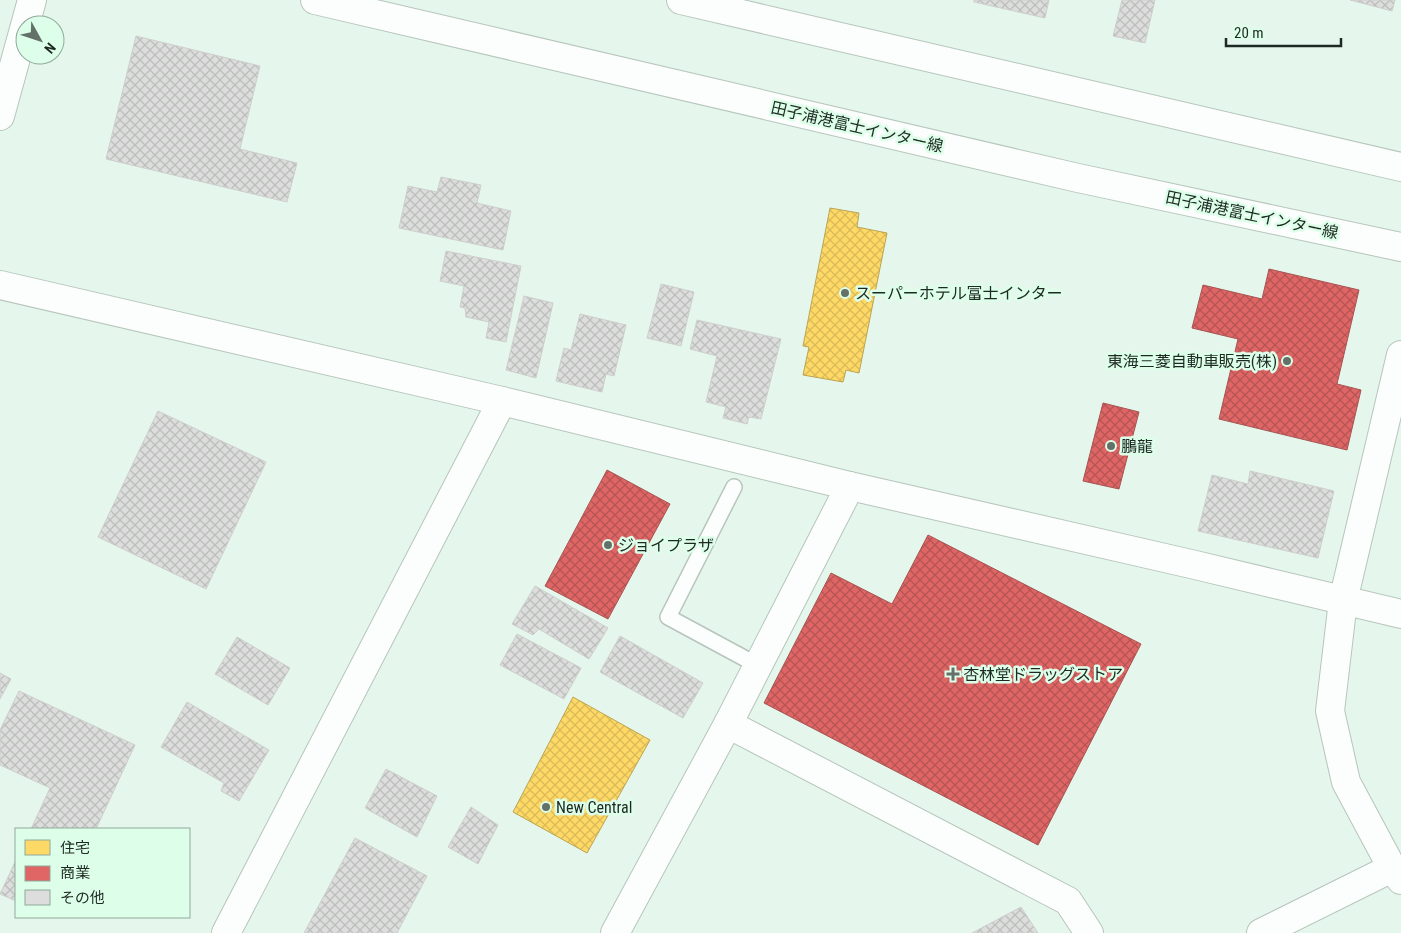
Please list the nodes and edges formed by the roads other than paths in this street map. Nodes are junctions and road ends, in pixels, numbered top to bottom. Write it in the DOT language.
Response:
graph roads {
  1 [pos="32,0"];
  2 [pos="315,0"];
  3 [pos="681,0"];
  4 [pos="0,116"];
  5 [pos="1401,167"];
  6 [pos="1401,247"];
  7 [pos="0,285"];
  8 [pos="1401,355"];
  9 [pos="502,401"];
  10 [pos="850,486"];
  11 [pos="734,487"];
  12 [pos="1343,601"];
  13 [pos="1401,614"];
  14 [pos="757,665"];
  15 [pos="728,724"];
  16 [pos="1397,874"];
  17 [pos="226,933"];
  18 [pos="615,933"];
  19 [pos="1089,933"];
  20 [pos="1261,933"];
  1 -- 4 [label="street"];
  2 -- 6 [label="street, 田子浦港富士インター線"];
  3 -- 5 [label="street"];
  7 -- 9 [label="street"];
  8 -- 12 [label="street"];
  9 -- 10 [label="street"];
  9 -- 17 [label="street"];
  10 -- 12 [label="street"];
  10 -- 14 [label="street"];
  11 -- 14 [label="lane"];
  12 -- 13 [label="street"];
  12 -- 16 [label="street"];
  14 -- 15 [label="street"];
  15 -- 18 [label="street"];
  15 -- 19 [label="street"];
  16 -- 20 [label="street"];
}
